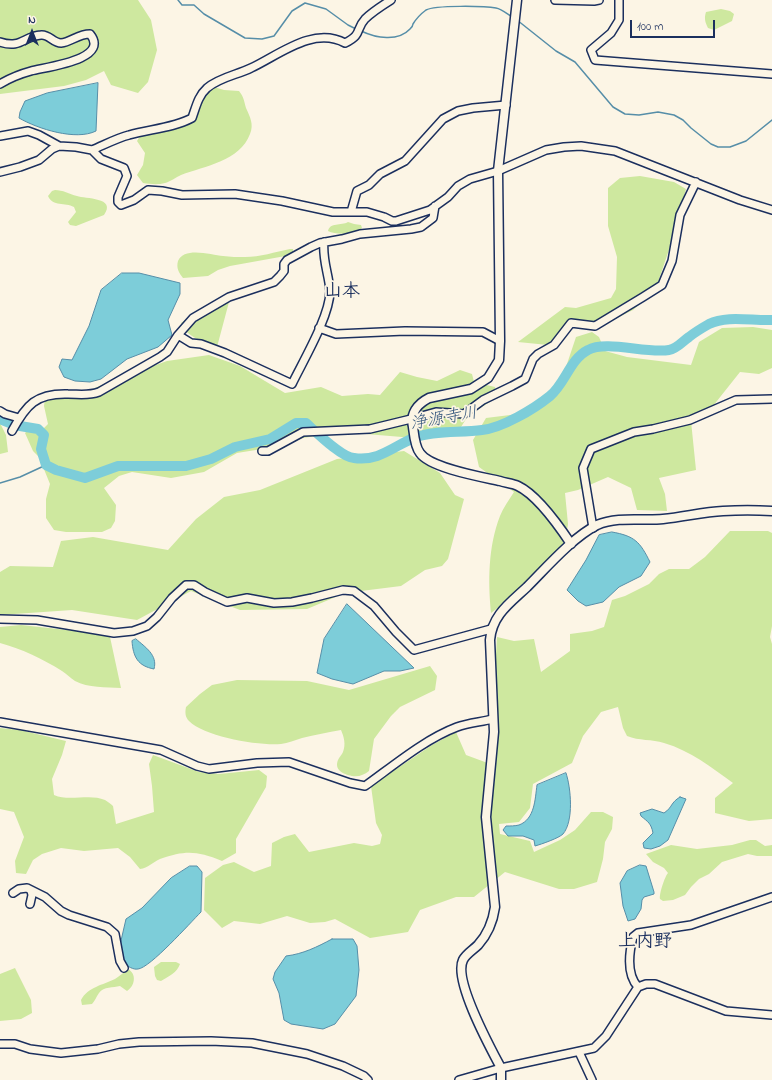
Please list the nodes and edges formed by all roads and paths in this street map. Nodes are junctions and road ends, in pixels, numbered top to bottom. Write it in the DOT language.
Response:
graph roads {
  1 [pos="391,0"];
  2 [pos="518,0"];
  3 [pos="555,0"];
  4 [pos="599,0"];
  5 [pos="619,0"];
  6 [pos="0,42"];
  7 [pos="772,74"];
  8 [pos="0,84"];
  9 [pos="506,105"];
  10 [pos="0,136"];
  11 [pos="60,146"];
  12 [pos="92,150"];
  13 [pos="498,171"];
  14 [pos="0,172"];
  15 [pos="696,182"];
  16 [pos="435,206"];
  17 [pos="772,210"];
  18 [pos="351,212"];
  19 [pos="324,242"];
  20 [pos="319,328"];
  21 [pos="178,335"];
  22 [pos="500,340"];
  23 [pos="772,399"];
  24 [pos="0,411"];
  25 [pos="19,418"];
  26 [pos="412,421"];
  27 [pos="12,431"];
  28 [pos="262,451"];
  29 [pos="772,511"];
  30 [pos="593,528"];
  31 [pos="571,544"];
  32 [pos="0,619"];
  33 [pos="491,629"];
  34 [pos="493,719"];
  35 [pos="0,722"];
  36 [pos="31,891"];
  37 [pos="13,893"];
  38 [pos="772,897"];
  39 [pos="30,904"];
  40 [pos="124,968"];
  41 [pos="638,987"];
  42 [pos="772,1015"];
  43 [pos="0,1044"];
  44 [pos="579,1052"];
  45 [pos="501,1068"];
  46 [pos="368,1080"];
  47 [pos="460,1080"];
  48 [pos="501,1080"];
  49 [pos="592,1080"];
  1 -- 12 [label="street"];
  2 -- 9 [label="street"];
  3 -- 4 [label="street"];
  5 -- 7 [label="street"];
  6 -- 8 [label="street"];
  9 -- 13 [label="street"];
  9 -- 18 [label="street"];
  10 -- 11 [label="street"];
  11 -- 12 [label="street"];
  11 -- 14 [label="street"];
  12 -- 18 [label="street"];
  13 -- 15 [label="street"];
  13 -- 16 [label="street"];
  13 -- 22 [label="street"];
  15 -- 17 [label="street"];
  15 -- 26 [label="street"];
  16 -- 18 [label="street"];
  16 -- 19 [label="street"];
  19 -- 20 [label="street"];
  19 -- 21 [label="street"];
  20 -- 21 [label="street"];
  20 -- 22 [label="street"];
  21 -- 25 [label="street"];
  22 -- 26 [label="street"];
  23 -- 30 [label="street"];
  24 -- 25 [label="street"];
  25 -- 27 [label="street"];
  26 -- 28 [label="street"];
  26 -- 31 [label="street"];
  29 -- 30 [label="street"];
  30 -- 31 [label="street"];
  31 -- 33 [label="street"];
  32 -- 33 [label="street"];
  33 -- 34 [label="street"];
  34 -- 35 [label="street"];
  34 -- 45 [label="street"];
  36 -- 37 [label="street"];
  36 -- 39 [label="street"];
  36 -- 40 [label="street"];
  38 -- 41 [label="street"];
  41 -- 42 [label="street"];
  41 -- 44 [label="street"];
  43 -- 46 [label="street"];
  44 -- 45 [label="street"];
  44 -- 49 [label="street"];
  45 -- 47 [label="street"];
  45 -- 48 [label="street"];
}
